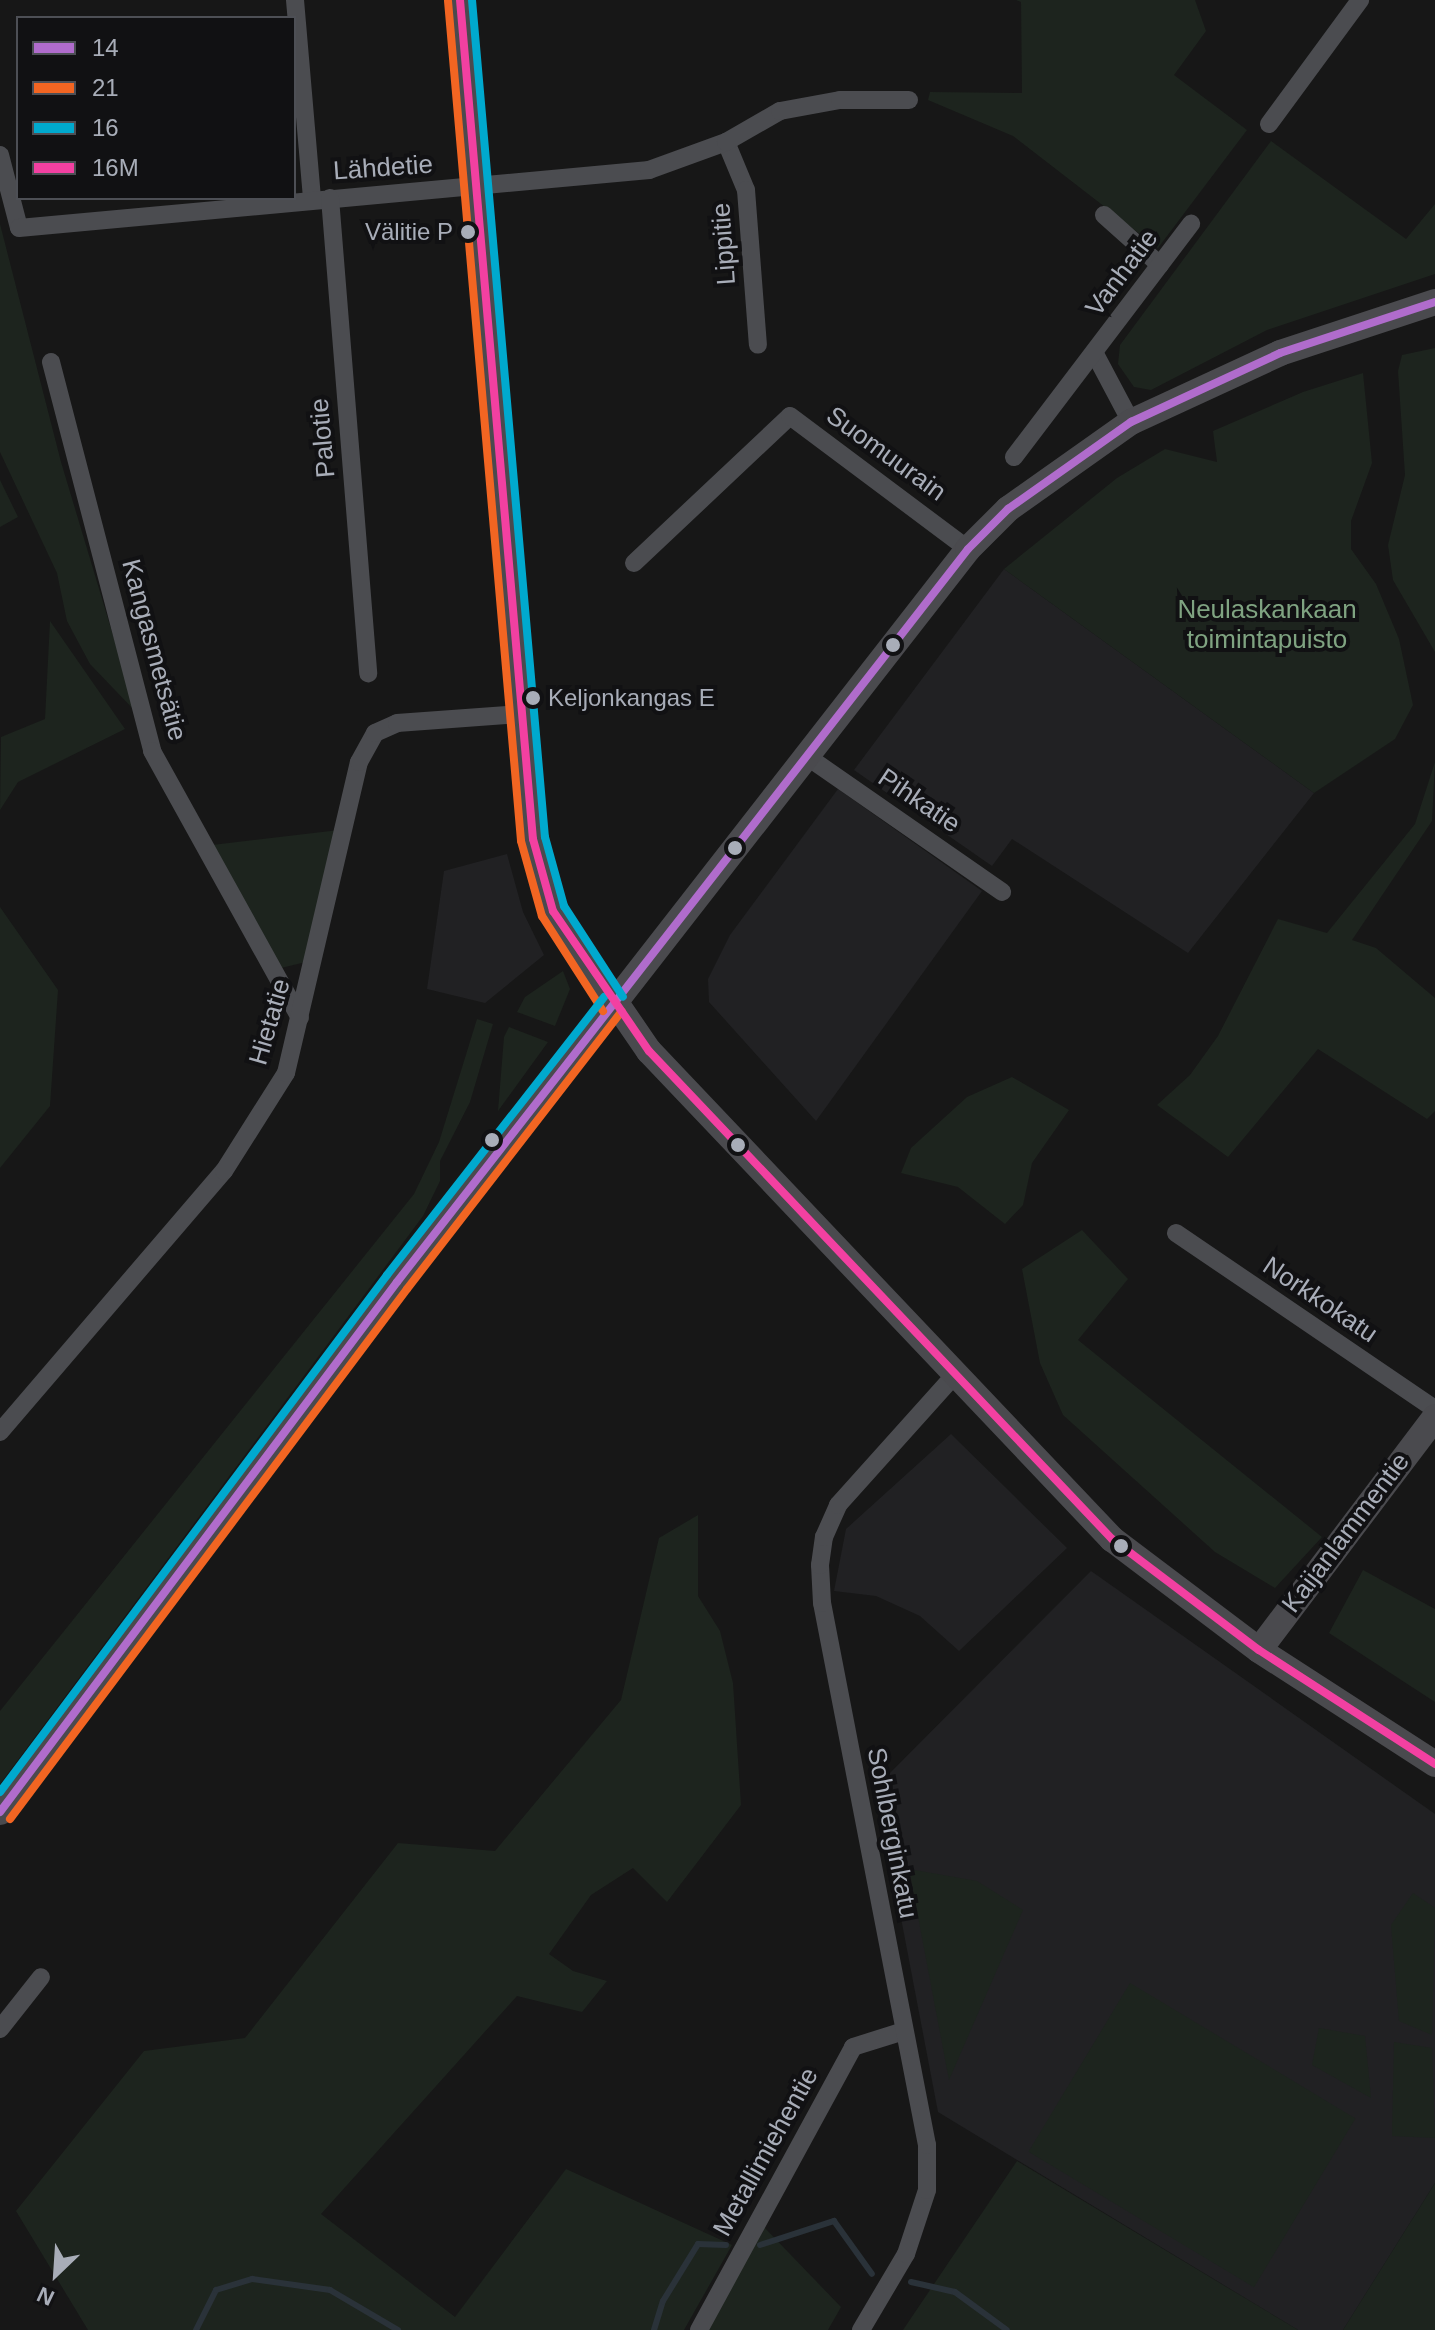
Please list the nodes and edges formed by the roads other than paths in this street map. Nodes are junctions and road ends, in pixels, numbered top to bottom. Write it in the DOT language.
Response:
graph roads {
  1 [pos="295,0"];
  2 [pos="460,0"];
  3 [pos="1357,2"];
  4 [pos="909,100"];
  5 [pos="1269,124"];
  6 [pos="726,142"];
  7 [pos="0,155"];
  8 [pos="476,187"];
  9 [pos="321,199"];
  10 [pos="1104,215"];
  11 [pos="1191,224"];
  12 [pos="1160,265"];
  13 [pos="1435,302"];
  14 [pos="758,345"];
  15 [pos="1095,354"];
  16 [pos="51,362"];
  17 [pos="1131,422"];
  18 [pos="1014,457"];
  19 [pos="968,549"];
  20 [pos="634,563"];
  21 [pos="368,673"];
  22 [pos="520,714"];
  23 [pos="805,755"];
  24 [pos="1002,892"];
  25 [pos="613,1004"];
  26 [pos="300,1018"];
  27 [pos="1176,1233"];
  28 [pos="953,1377"];
  29 [pos="1435,1409"];
  30 [pos="1435,1417"];
  31 [pos="0,1432"];
  32 [pos="1259,1650"];
  33 [pos="1435,1764"];
  34 [pos="0,1812"];
  35 [pos="41,1977"];
  36 [pos="0,2029"];
  37 [pos="904,2031"];
  38 [pos="699,2330"];
  39 [pos="861,2330"];
  1 -- 9 [label="street, Palotie"];
  2 -- 8 [label="main road"];
  3 -- 5 [label="street"];
  4 -- 6 [label="street, Lähdetie"];
  6 -- 8 [label="street, Lähdetie"];
  6 -- 14 [label="street, Lippitie"];
  7 -- 9 [label="street, Lähdetie"];
  8 -- 9 [label="street, Lähdetie"];
  8 -- 22 [label="main road"];
  9 -- 21 [label="street, Palotie"];
  10 -- 12 [label="street"];
  11 -- 12 [label="street, Vanhatie"];
  12 -- 15 [label="street, Vanhatie"];
  13 -- 17 [label="main road"];
  15 -- 17 [label="street, Vanhatie"];
  15 -- 18 [label="street, Vanhatie"];
  16 -- 26 [label="street, Kangasmetsätie"];
  17 -- 19 [label="main road"];
  19 -- 20 [label="street, Suomuurain"];
  19 -- 23 [label="main road"];
  22 -- 25 [label="main road"];
  22 -- 26 [label="street, Hietatie"];
  23 -- 24 [label="street, Pihkatie"];
  23 -- 25 [label="main road"];
  25 -- 28 [label="main road"];
  25 -- 34 [label="main road"];
  26 -- 31 [label="street, Hietatie"];
  27 -- 29 [label="street, Norkkokatu"];
  28 -- 32 [label="main road"];
  28 -- 37 [label="street, Sohlberginkatu"];
  30 -- 32 [label="main road, Kaijanlammentie"];
  32 -- 33 [label="main road"];
  35 -- 36 [label="street"];
  37 -- 38 [label="street, Metallimiehentie"];
  37 -- 39 [label="street, Sohlberginkatu"];
}
